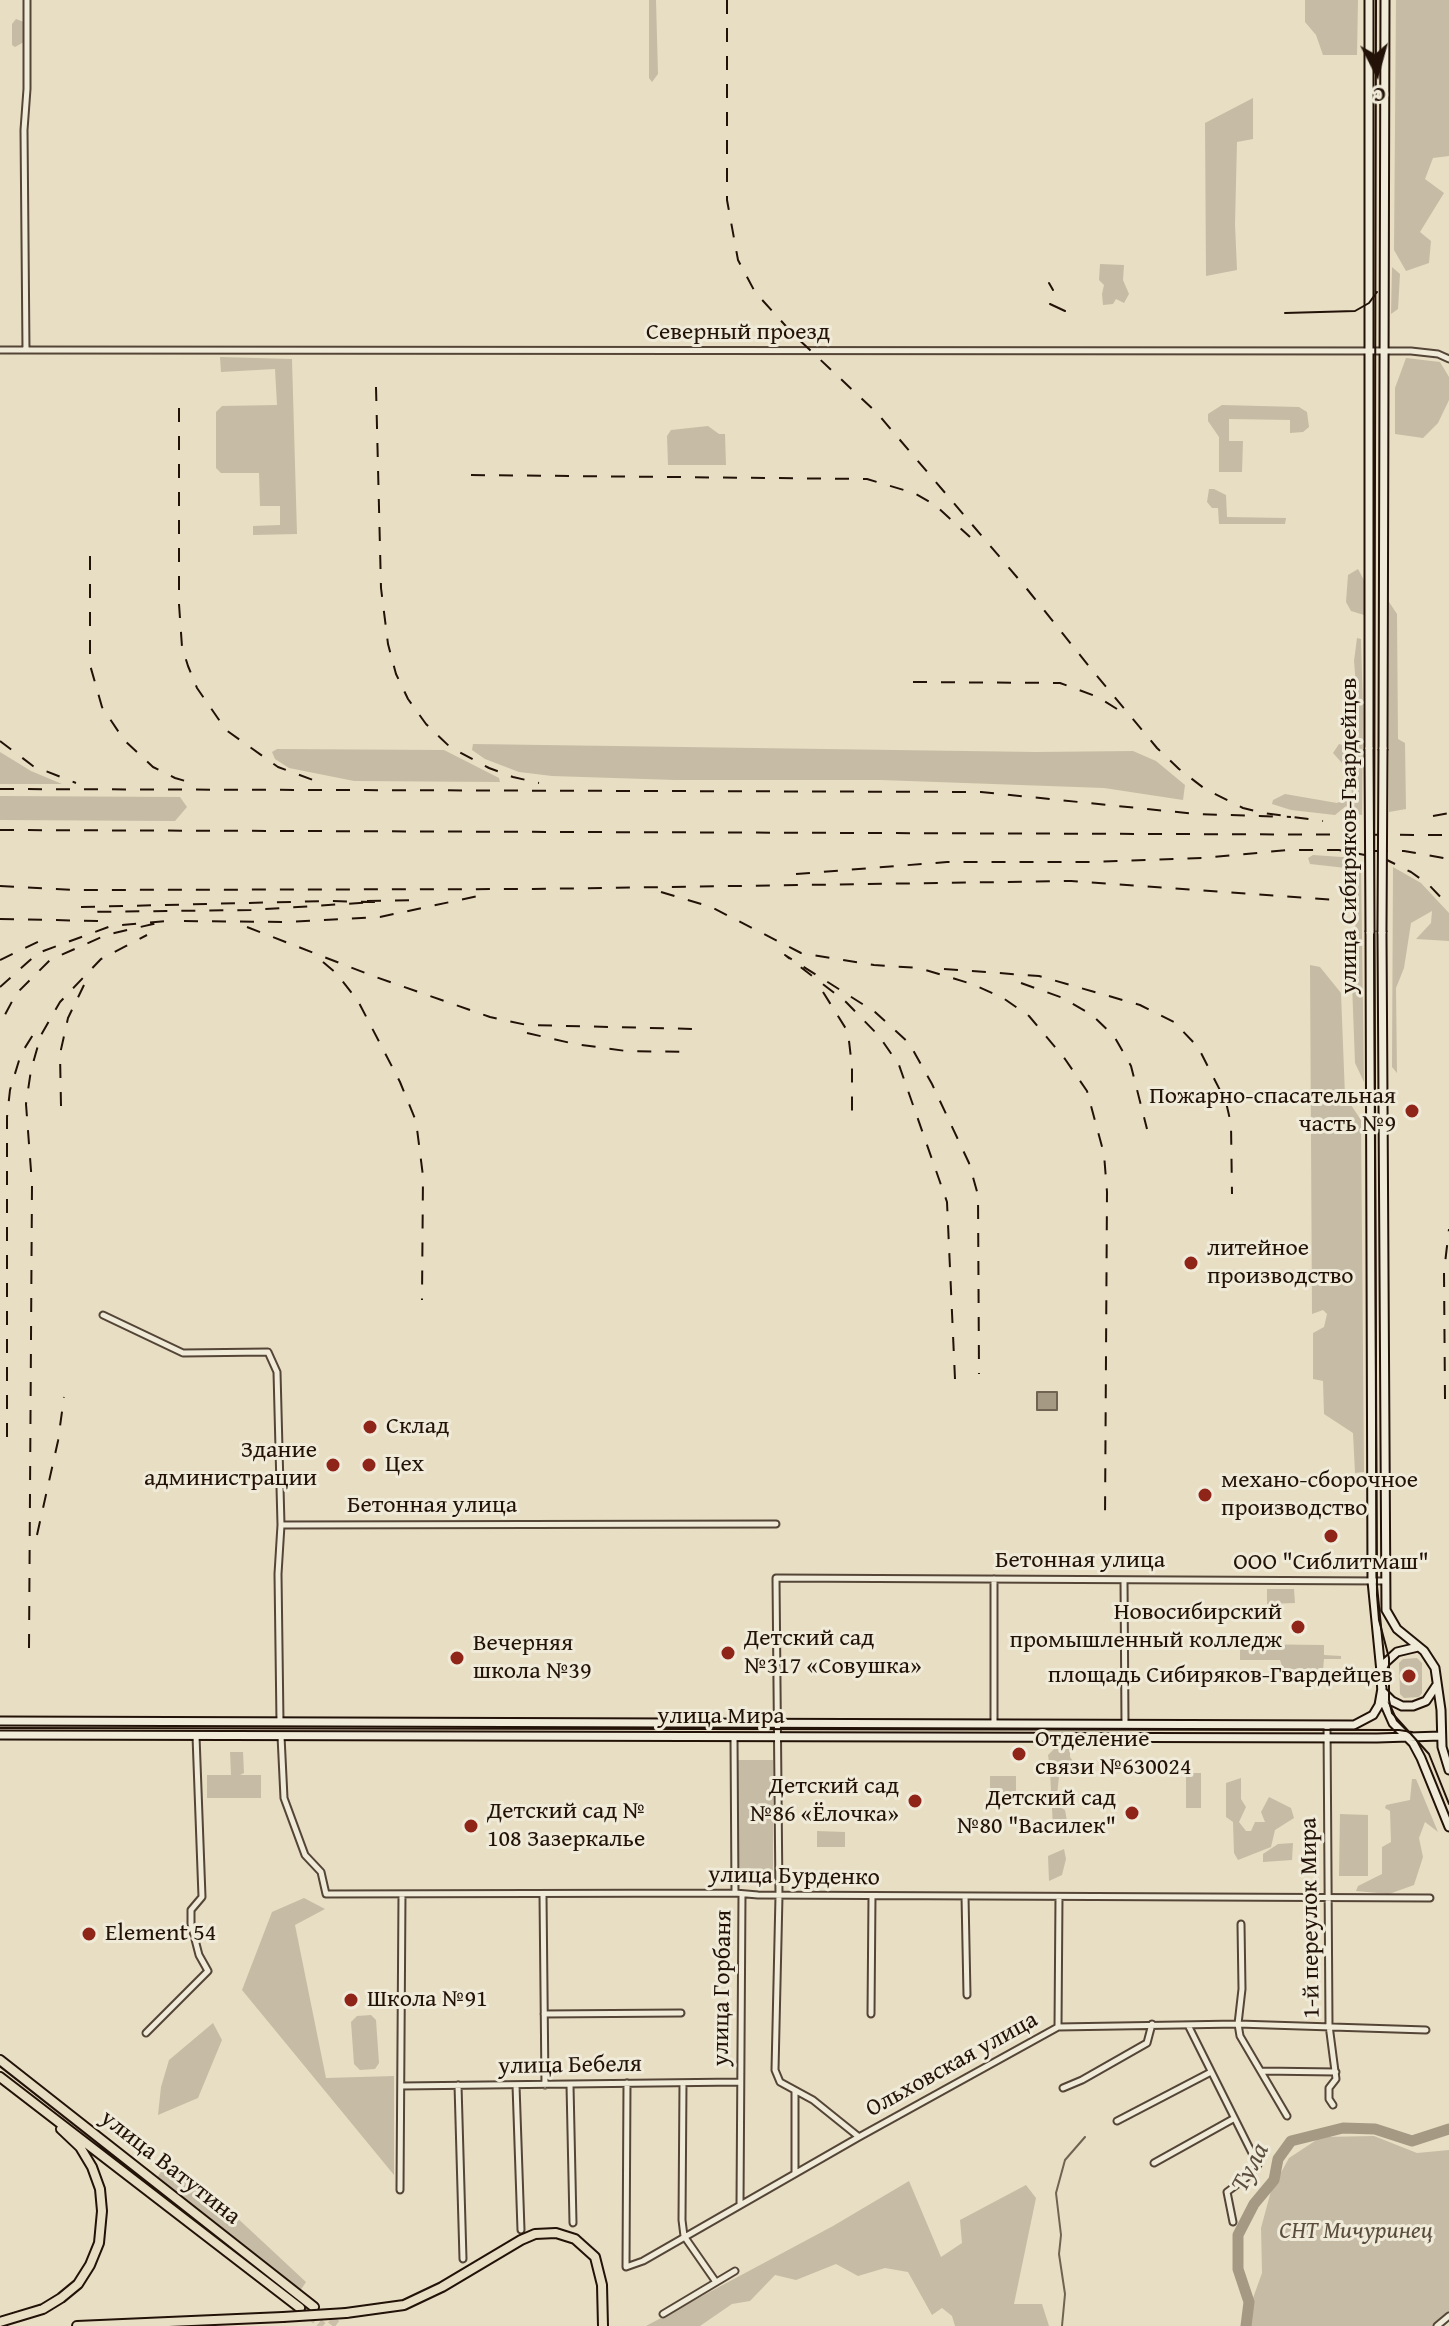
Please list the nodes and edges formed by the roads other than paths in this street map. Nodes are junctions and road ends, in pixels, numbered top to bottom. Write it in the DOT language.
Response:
graph roads {
  1 [pos="27,0"];
  2 [pos="1369,0"];
  3 [pos="1385,0"];
  4 [pos="0,350"];
  5 [pos="26,350"];
  6 [pos="1369,352"];
  7 [pos="1384,352"];
  8 [pos="1449,359"];
  9 [pos="103,1315"];
  10 [pos="1372,1388"];
  11 [pos="1384,1388"];
  12 [pos="776,1524"];
  13 [pos="281,1525"];
  14 [pos="994,1579"];
  15 [pos="1124,1580"];
  16 [pos="1372,1581"];
  17 [pos="1385,1581"];
  18 [pos="1418,1647"];
  19 [pos="1381,1672"];
  20 [pos="1437,1680"];
  21 [pos="1382,1688"];
  22 [pos="1441,1710"];
  23 [pos="0,1721"];
  24 [pos="195,1722"];
  25 [pos="280,1722"];
  26 [pos="778,1723"];
  27 [pos="994,1724"];
  28 [pos="1125,1724"];
  29 [pos="1449,1724"];
  30 [pos="1327,1725"];
  31 [pos="0,1735"];
  32 [pos="1445,1735"];
  33 [pos="196,1736"];
  34 [pos="281,1736"];
  35 [pos="734,1737"];
  36 [pos="779,1737"];
  37 [pos="1327,1738"];
  38 [pos="1407,1738"];
  39 [pos="1449,1770"];
  40 [pos="1449,1827"];
  41 [pos="402,1894"];
  42 [pos="738,1894"];
  43 [pos="543,1895"];
  44 [pos="779,1896"];
  45 [pos="872,1896"];
  46 [pos="965,1896"];
  47 [pos="1059,1897"];
  48 [pos="1327,1898"];
  49 [pos="1430,1898"];
  50 [pos="1241,1924"];
  51 [pos="967,1995"];
  52 [pos="681,2013"];
  53 [pos="544,2014"];
  54 [pos="871,2014"];
  55 [pos="1152,2024"];
  56 [pos="1238,2024"];
  57 [pos="1188,2025"];
  58 [pos="1329,2025"];
  59 [pos="1058,2027"];
  60 [pos="1426,2030"];
  61 [pos="146,2033"];
  62 [pos="0,2060"];
  63 [pos="1261,2071"];
  64 [pos="1211,2072"];
  65 [pos="1336,2072"];
  66 [pos="0,2077"];
  67 [pos="739,2082"];
  68 [pos="627,2083"];
  69 [pos="683,2083"];
  70 [pos="458,2085"];
  71 [pos="516,2085"];
  72 [pos="545,2085"];
  73 [pos="570,2085"];
  74 [pos="401,2086"];
  75 [pos="1063,2088"];
  76 [pos="795,2091"];
  77 [pos="1333,2105"];
  78 [pos="41,2107"];
  79 [pos="1287,2116"];
  80 [pos="1233,2119"];
  81 [pos="1117,2121"];
  82 [pos="859,2137"];
  83 [pos="1154,2163"];
  84 [pos="795,2174"];
  85 [pos="400,2190"];
  86 [pos="740,2206"];
  87 [pos="1233,2222"];
  88 [pos="573,2223"];
  89 [pos="521,2230"];
  90 [pos="684,2236"];
  91 [pos="463,2259"];
  92 [pos="735,2271"];
  93 [pos="716,2282"];
  94 [pos="314,2307"];
  95 [pos="300,2308"];
  96 [pos="663,2314"];
  97 [pos="1449,2316"];
  98 [pos="0,2322"];
  99 [pos="77,2326"];
  100 [pos="603,2326"];
  101 [pos="1437,2326"];
  1 -- 5 [label="street"];
  2 -- 6 [label="main road, улица Сибиряков-Гвардейцев"];
  3 -- 7 [label="main road, улица Сибиряков-Гвардейцев"];
  4 -- 5 [label="street, Северный проезд"];
  5 -- 6 [label="street, Северный проезд"];
  6 -- 7 [label="street, Северный проезд"];
  6 -- 10 [label="main road, улица Сибиряков-Гвардейцев, bridge"];
  7 -- 8 [label="street, Северный проезд"];
  7 -- 11 [label="main road, улица Сибиряков-Гвардейцев, bridge"];
  9 -- 13 [label="street"];
  10 -- 11 [label="main road"];
  10 -- 16 [label="main road, улица Сибиряков-Гвардейцев"];
  11 -- 17 [label="main road, улица Сибиряков-Гвардейцев"];
  12 -- 13 [label="street, Бетонная улица"];
  13 -- 25 [label="street"];
  14 -- 15 [label="street, Бетонная улица"];
  14 -- 26 [label="street, Бетонная улица"];
  14 -- 27 [label="street"];
  15 -- 16 [label="street, Бетонная улица"];
  15 -- 28 [label="street"];
  16 -- 17 [label="street, Бетонная улица"];
  16 -- 19 [label="main road, улица Сибиряков-Гвардейцев"];
  17 -- 18 [label="main road, улица Сибиряков-Гвардейцев"];
  18 -- 19 [label="main road"];
  18 -- 20 [label="main road"];
  19 -- 21 [label="main road"];
  20 -- 21 [label="main road"];
  20 -- 22 [label="main road"];
  21 -- 30 [label="main road"];
  21 -- 38 [label="main road"];
  22 -- 29 [label="main road"];
  22 -- 32 [label="main road"];
  23 -- 24 [label="main road, улица Мира"];
  24 -- 25 [label="main road, улица Мира"];
  24 -- 33 [label="main road"];
  25 -- 26 [label="main road, улица Мира"];
  25 -- 34 [label="main road"];
  26 -- 27 [label="main road, улица Мира"];
  26 -- 36 [label="street"];
  27 -- 28 [label="main road, улица Мира"];
  28 -- 30 [label="main road, улица Мира"];
  30 -- 37 [label="street, 1-й переулок Мира"];
  31 -- 33 [label="main road, улица Мира"];
  32 -- 38 [label="main road, улица Мира"];
  32 -- 39 [label="main road"];
  33 -- 34 [label="main road, улица Мира"];
  33 -- 61 [label="street"];
  34 -- 35 [label="main road, улица Мира"];
  34 -- 41 [label="street, улица Бурденко"];
  35 -- 36 [label="main road, улица Мира"];
  35 -- 42 [label="street, улица Горбаня"];
  36 -- 37 [label="main road, улица Мира"];
  36 -- 44 [label="street"];
  37 -- 38 [label="main road, улица Мира"];
  37 -- 48 [label="street, 1-й переулок Мира"];
  38 -- 40 [label="main road"];
  41 -- 43 [label="street, улица Бурденко"];
  41 -- 74 [label="street"];
  42 -- 43 [label="street, улица Бурденко"];
  42 -- 44 [label="street, улица Бурденко"];
  42 -- 67 [label="street, улица Горбаня"];
  43 -- 53 [label="street"];
  44 -- 45 [label="street, улица Бурденко"];
  44 -- 76 [label="street"];
  45 -- 46 [label="street, улица Бурденко"];
  45 -- 54 [label="street"];
  46 -- 47 [label="street, улица Бурденко"];
  46 -- 51 [label="street"];
  47 -- 48 [label="street, улица Бурденко"];
  47 -- 59 [label="street"];
  48 -- 49 [label="street, улица Бурденко"];
  48 -- 58 [label="street, 1-й переулок Мира"];
  50 -- 56 [label="street"];
  52 -- 53 [label="street"];
  53 -- 72 [label="street"];
  55 -- 57 [label="street, Ольховская улица"];
  55 -- 59 [label="street, Ольховская улица"];
  55 -- 75 [label="street"];
  56 -- 57 [label="street, Ольховская улица"];
  56 -- 58 [label="street, Ольховская улица"];
  56 -- 63 [label="street"];
  57 -- 64 [label="street"];
  58 -- 60 [label="street, Ольховская улица"];
  58 -- 65 [label="street, 1-й переулок Мира"];
  59 -- 82 [label="street, Ольховская улица"];
  62 -- 94 [label="main road, улица Ватутина"];
  63 -- 65 [label="street"];
  63 -- 79 [label="street"];
  64 -- 80 [label="street"];
  64 -- 81 [label="street"];
  65 -- 77 [label="street, 1-й переулок Мира"];
  66 -- 78 [label="main road, улица Ватутина"];
  67 -- 69 [label="street, улица Бебеля"];
  67 -- 86 [label="street, улица Горбаня"];
  68 -- 69 [label="street, улица Бебеля"];
  68 -- 73 [label="street, улица Бебеля"];
  68 -- 90 [label="street, Ольховская улица"];
  69 -- 90 [label="street"];
  70 -- 71 [label="street, улица Бебеля"];
  70 -- 74 [label="street, улица Бебеля"];
  70 -- 91 [label="street"];
  71 -- 72 [label="street, улица Бебеля"];
  71 -- 89 [label="street"];
  72 -- 73 [label="street, улица Бебеля"];
  73 -- 88 [label="street"];
  74 -- 85 [label="street"];
  76 -- 82 [label="street"];
  76 -- 84 [label="street"];
  78 -- 95 [label="main road, улица Ватутина"];
  78 -- 98 [label="main road"];
  80 -- 83 [label="street"];
  80 -- 87 [label="street"];
  82 -- 84 [label="street, Ольховская улица"];
  84 -- 86 [label="street, Ольховская улица"];
  86 -- 90 [label="street, Ольховская улица"];
  90 -- 93 [label="street"];
  92 -- 93 [label="street"];
  93 -- 96 [label="street"];
  97 -- 101 [label="street"];
  99 -- 100 [label="main road, bridge"];
}
